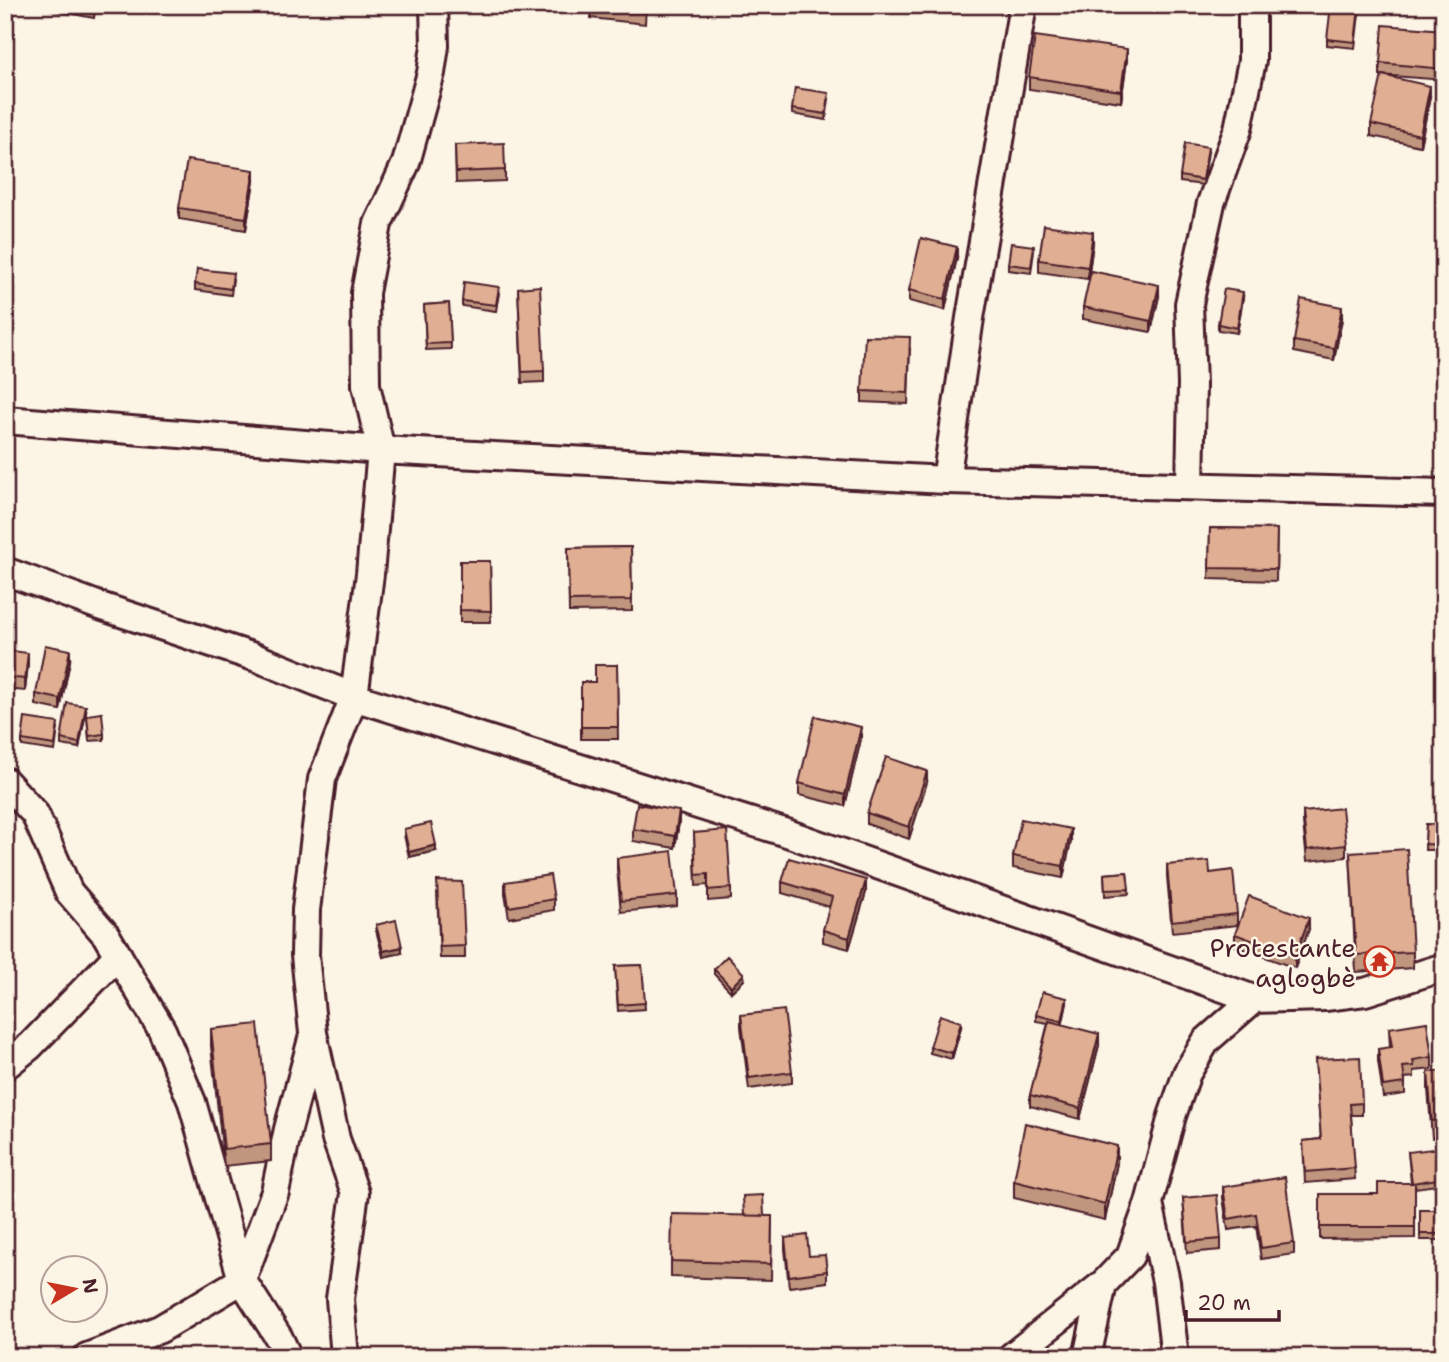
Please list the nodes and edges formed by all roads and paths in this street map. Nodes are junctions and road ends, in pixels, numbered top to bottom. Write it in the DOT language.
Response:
graph roads {
  1 [pos="434,5"];
  2 [pos="1023,5"];
  3 [pos="1252,5"];
  4 [pos="5,419"];
  5 [pos="381,450"];
  6 [pos="946,480"];
  7 [pos="1190,486"];
  8 [pos="1444,493"];
  9 [pos="5,571"];
  10 [pos="354,697"];
  11 [pos="5,781"];
  12 [pos="118,955"];
  13 [pos="1444,967"];
  14 [pos="1254,999"];
  15 [pos="313,1034"];
  16 [pos="5,1066"];
  17 [pos="1149,1203"];
  18 [pos="242,1280"];
  19 [pos="1103,1284"];
  20 [pos="87,1357"];
  21 [pos="288,1357"];
  22 [pos="345,1357"];
  23 [pos="1011,1357"];
  24 [pos="1087,1357"];
  25 [pos="1175,1357"];
  1 -- 5 [label="street"];
  2 -- 6 [label="street"];
  3 -- 7 [label="street"];
  4 -- 5 [label="street"];
  5 -- 6 [label="street"];
  5 -- 10 [label="street"];
  6 -- 7 [label="street"];
  7 -- 8 [label="street"];
  9 -- 10 [label="street"];
  10 -- 14 [label="street"];
  10 -- 15 [label="street"];
  11 -- 12 [label="street"];
  12 -- 16 [label="street"];
  12 -- 18 [label="street"];
  13 -- 14 [label="street"];
  14 -- 17 [label="street"];
  15 -- 18 [label="street"];
  15 -- 22 [label="street"];
  17 -- 19 [label="street"];
  17 -- 25 [label="street"];
  18 -- 20 [label="street"];
  18 -- 21 [label="street"];
  19 -- 23 [label="street"];
  19 -- 24 [label="street"];
}
